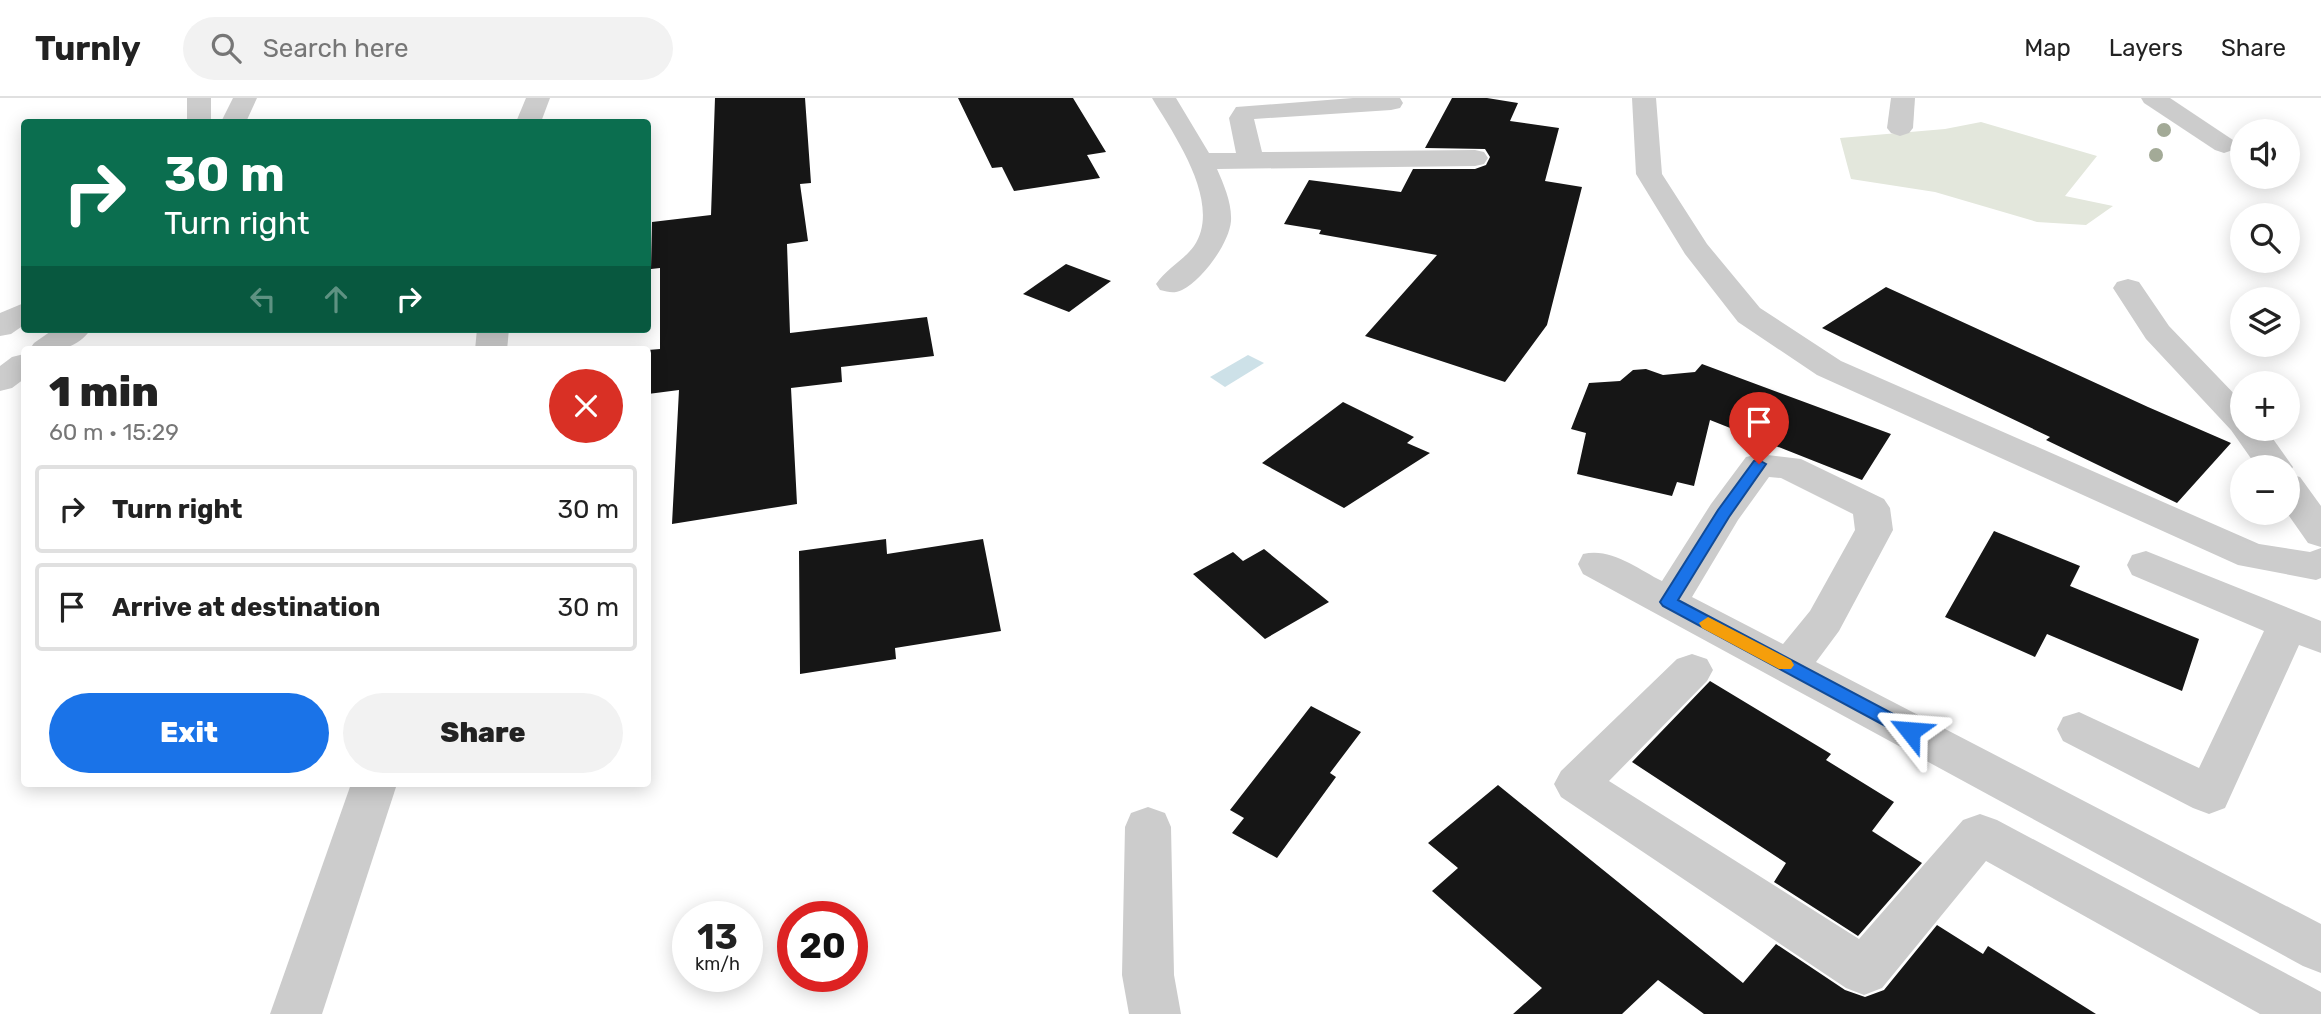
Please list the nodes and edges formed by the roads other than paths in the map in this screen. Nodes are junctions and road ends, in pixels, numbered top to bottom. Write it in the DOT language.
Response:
graph roads {
  1 [pos="199,98"];
  2 [pos="245,98"];
  3 [pos="538,98"];
  4 [pos="1164,98"];
  5 [pos="1644,98"];
  6 [pos="1903,98"];
  7 [pos="2154,98"];
  8 [pos="1391,103"];
  9 [pos="199,119"];
  10 [pos="235,119"];
  11 [pos="530,119"];
  12 [pos="1900,128"];
  13 [pos="2224,145"];
  14 [pos="1475,158"];
  15 [pos="1251,161"];
  16 [pos="1201,162"];
  17 [pos="1171,285"];
  18 [pos="2128,288"];
  19 [pos="21,314"];
  20 [pos="0,327"];
  21 [pos="69,333"];
  22 [pos="51,346"];
  23 [pos="21,366"];
  24 [pos="0,381"];
  25 [pos="2230,409"];
  26 [pos="2300,504"];
  27 [pos="2321,534"];
  28 [pos="2321,562"];
  29 [pos="1597,564"];
  30 [pos="2146,565"];
  31 [pos="1669,602"];
  32 [pos="2305,631"];
  33 [pos="1789,667"];
  34 [pos="1692,670"];
  35 [pos="2079,729"];
  36 [pos="373,787"];
  37 [pos="1148,827"];
  38 [pos="2321,950"];
  39 [pos="296,1014"];
  40 [pos="1155,1014"];
  41 [pos="2310,1014"];
  1 -- 9 [label="street"];
  2 -- 10 [label="street"];
  3 -- 11 [label="street"];
  4 -- 16 [label="street"];
  5 -- 28 [label="street"];
  6 -- 12 [label="street"];
  7 -- 13 [label="street"];
  8 -- 15 [label="street"];
  14 -- 15 [label="street"];
  15 -- 16 [label="street"];
  16 -- 17 [label="street"];
  18 -- 25 [label="street"];
  19 -- 20 [label="street"];
  21 -- 22 [label="street"];
  23 -- 24 [label="street"];
  26 -- 27 [label="street"];
  29 -- 31 [label="street"];
  30 -- 32 [label="street"];
  31 -- 33 [label="street"];
  31 -- 33 [label="street"];
  32 -- 35 [label="street"];
  33 -- 38 [label="street"];
  34 -- 41 [label="street"];
  36 -- 39 [label="street"];
  37 -- 40 [label="street"];
}
